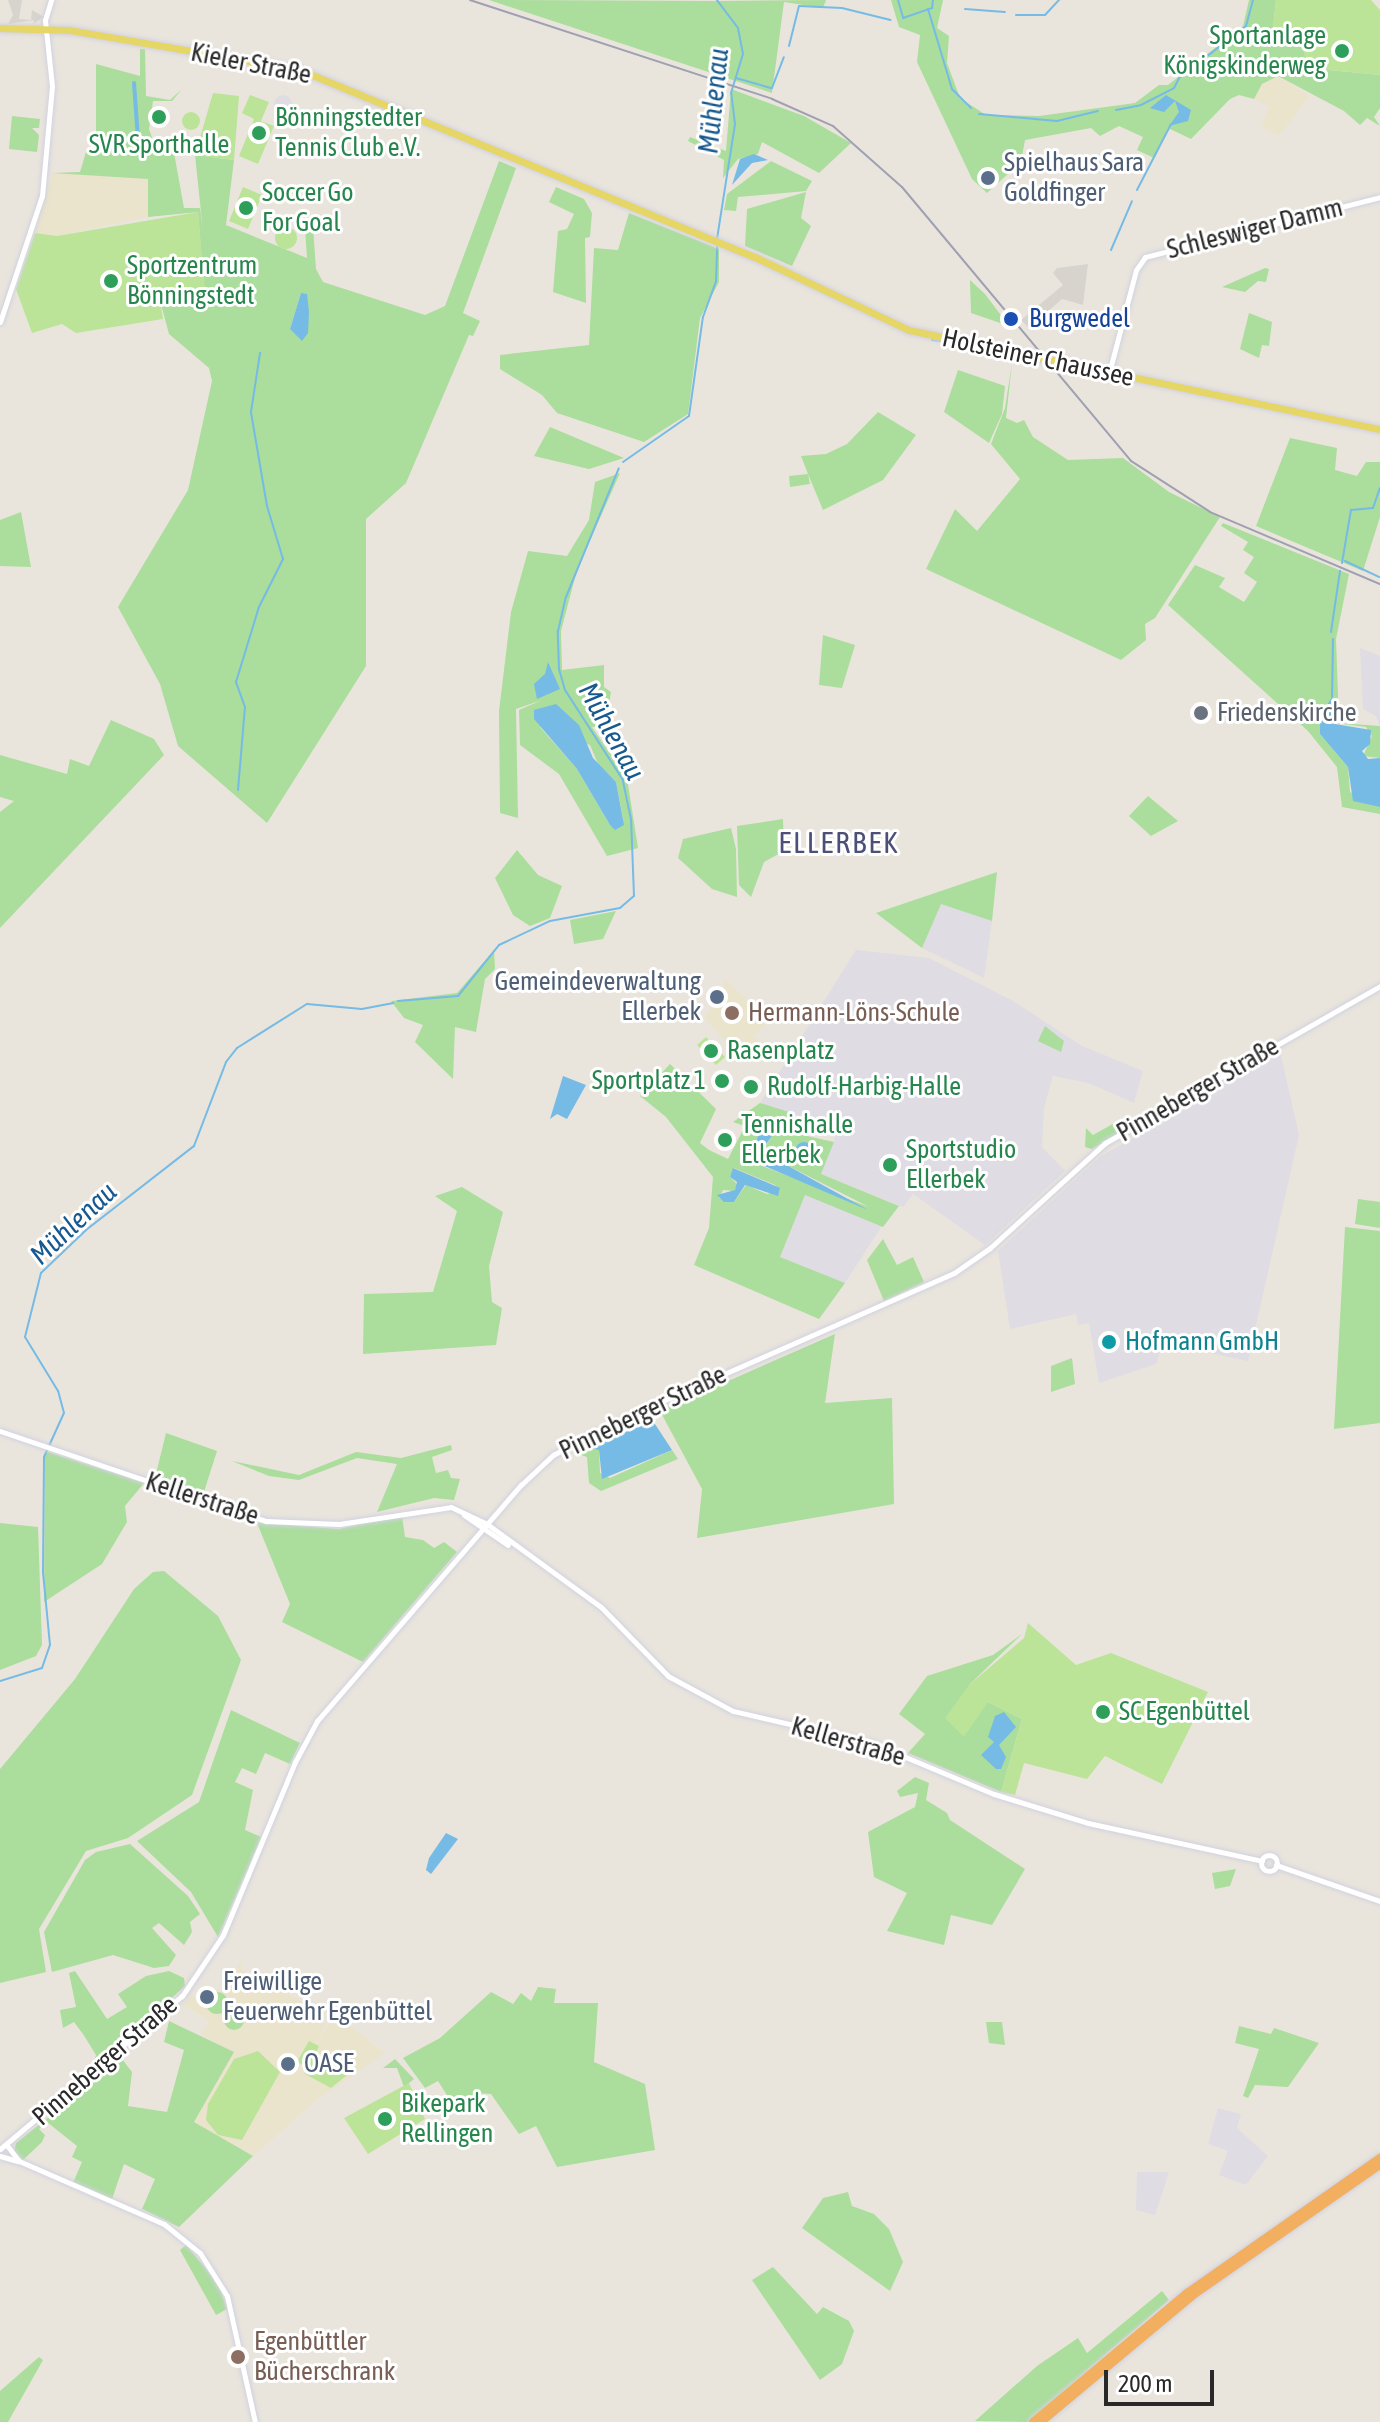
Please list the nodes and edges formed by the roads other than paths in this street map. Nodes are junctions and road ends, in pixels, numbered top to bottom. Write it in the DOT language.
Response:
graph roads {
  1 [pos="51,0"];
  2 [pos="0,28"];
  3 [pos="45,29"];
  4 [pos="1378,199"];
  5 [pos="711,239"];
  6 [pos="0,322"];
  7 [pos="1112,373"];
  8 [pos="1380,429"];
  9 [pos="1380,986"];
  10 [pos="0,1431"];
  11 [pos="458,1510"];
  12 [pos="487,1524"];
  13 [pos="482,1530"];
  14 [pos="523,1553"];
  15 [pos="1262,1861"];
  16 [pos="1276,1865"];
  17 [pos="1380,1901"];
  18 [pos="2,2147"];
  19 [pos="0,2156"];
  20 [pos="1380,2158"];
  21 [pos="16,2160"];
  22 [pos="1380,2165"];
  23 [pos="255,2422"];
  24 [pos="1033,2422"];
  25 [pos="1041,2422"];
  1 -- 3 [label="main road"];
  2 -- 3 [label="main road, Kieler Straße"];
  3 -- 5 [label="main road, Kieler Straße"];
  3 -- 6 [label="main road"];
  4 -- 7 [label="main road, Schleswiger Damm"];
  5 -- 7 [label="main road, Holsteiner Chaussee"];
  7 -- 8 [label="main road, Holsteiner Chaussee"];
  9 -- 12 [label="main road, Pinneberger Straße"];
  10 -- 11 [label="main road, Kellerstraße"];
  11 -- 12 [label="main road, Kellerstraße"];
  11 -- 13 [label="main road, Kellerstraße"];
  12 -- 13 [label="main road, Pinneberger Straße"];
  12 -- 14 [label="main road, Kellerstraße"];
  13 -- 14 [label="main road, Kellerstraße"];
  13 -- 18 [label="main road, Pinneberger Straße"];
  14 -- 15 [label="main road, Kellerstraße"];
  15 -- 16 [label="main road, Kellerstraße"];
  15 -- 16 [label="main road, Kellerstraße"];
  16 -- 17 [label="main road, Kellerstraße"];
  18 -- 21 [label="main road"];
  19 -- 21 [label="main road"];
  20 -- 24 [label="highway"];
  21 -- 23 [label="main road"];
  22 -- 25 [label="highway"];
}
